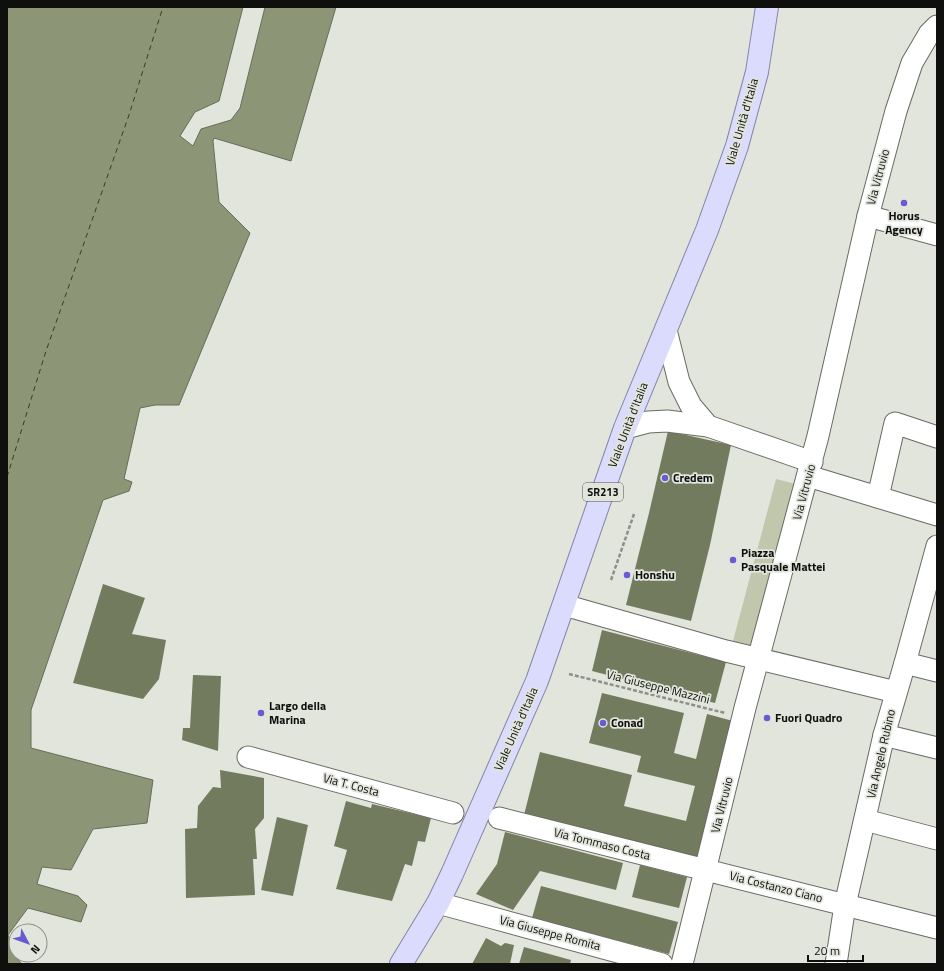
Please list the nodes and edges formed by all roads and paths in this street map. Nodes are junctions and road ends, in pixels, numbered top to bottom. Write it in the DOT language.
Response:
graph roads {
  1 [pos="767,7"];
  2 [pos="937,26"];
  3 [pos="868,216"];
  4 [pos="937,235"];
  5 [pos="666,330"];
  6 [pos="708,426"];
  7 [pos="625,428"];
  8 [pos="937,437"];
  9 [pos="810,469"];
  10 [pos="878,497"];
  11 [pos="634,514"];
  12 [pos="937,515"];
  13 [pos="936,554"];
  14 [pos="610,580"];
  15 [pos="564,605"];
  16 [pos="758,659"];
  17 [pos="905,663"];
  18 [pos="937,671"];
  19 [pos="569,674"];
  20 [pos="896,692"];
  21 [pos="743,718"];
  22 [pos="884,735"];
  23 [pos="937,748"];
  24 [pos="248,757"];
  25 [pos="453,813"];
  26 [pos="499,818"];
  27 [pos="865,820"];
  28 [pos="937,839"];
  29 [pos="706,870"];
  30 [pos="438,903"];
  31 [pos="845,905"];
  32 [pos="937,928"];
  33 [pos="401,964"];
  34 [pos="662,964"];
  35 [pos="682,964"];
  36 [pos="836,964"];
  1 -- 5 [label="main road, Viale Unità d'Italia / SR213"];
  2 -- 3 [label="street, Via Vitruvio"];
  3 -- 4 [label="street"];
  3 -- 9 [label="street, Via Vitruvio"];
  5 -- 6 [label="street"];
  5 -- 7 [label="main road, Viale Unità d'Italia / SR213"];
  6 -- 7 [label="street"];
  6 -- 9 [label="street"];
  7 -- 15 [label="main road, Viale Unità d'Italia / SR213"];
  8 -- 10 [label="street"];
  9 -- 10 [label="street"];
  9 -- 16 [label="street, Via Vitruvio"];
  10 -- 12 [label="street"];
  11 -- 14 [label="path"];
  13 -- 17 [label="street, Via Angelo Rubino"];
  15 -- 16 [label="street"];
  15 -- 30 [label="main road, Viale Unità d'Italia / SR213"];
  16 -- 20 [label="street"];
  16 -- 21 [label="street, Via Vitruvio"];
  17 -- 18 [label="street"];
  17 -- 20 [label="street, Via Angelo Rubino"];
  19 -- 21 [label="path, Via Giuseppe Mazzini"];
  20 -- 22 [label="street, Via Angelo Rubino"];
  21 -- 29 [label="street, Via Vitruvio"];
  22 -- 23 [label="street"];
  22 -- 27 [label="street, Via Angelo Rubino"];
  24 -- 25 [label="street, Via T. Costa"];
  26 -- 29 [label="street, Via Tommaso Costa"];
  27 -- 28 [label="street"];
  27 -- 31 [label="street, Via Angelo Rubino"];
  29 -- 31 [label="street, Via Costanzo Ciano"];
  29 -- 35 [label="street, Via Vitruvio"];
  30 -- 33 [label="main road, Viale Unità d'Italia / SR213"];
  30 -- 34 [label="street, Via Giuseppe Romita"];
  31 -- 32 [label="street, Via Costanzo Ciano"];
  31 -- 36 [label="street, Via Angelo Rubino"];
}
